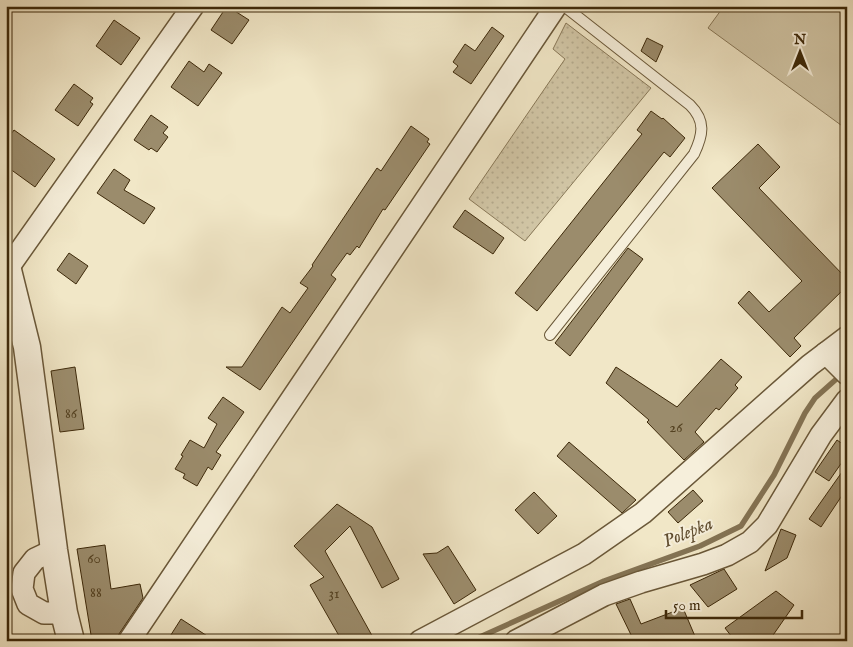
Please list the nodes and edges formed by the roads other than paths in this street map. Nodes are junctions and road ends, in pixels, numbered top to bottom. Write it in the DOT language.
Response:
graph roads {
  1 [pos="192,6"];
  2 [pos="556,6"];
  3 [pos="564,6"];
  4 [pos="7,265"];
  5 [pos="550,335"];
  6 [pos="847,336"];
  7 [pos="836,363"];
  8 [pos="847,400"];
  9 [pos="54,550"];
  10 [pos="64,613"];
  11 [pos="71,641"];
  12 [pos="129,641"];
  13 [pos="420,641"];
  14 [pos="516,641"];
  1 -- 4 [label="street"];
  2 -- 12 [label="street"];
  3 -- 5 [label="lane"];
  4 -- 9 [label="street"];
  6 -- 7 [label="street"];
  7 -- 13 [label="street"];
  8 -- 14 [label="street"];
  9 -- 10 [label="street"];
  9 -- 10 [label="street"];
  10 -- 11 [label="street"];
}
